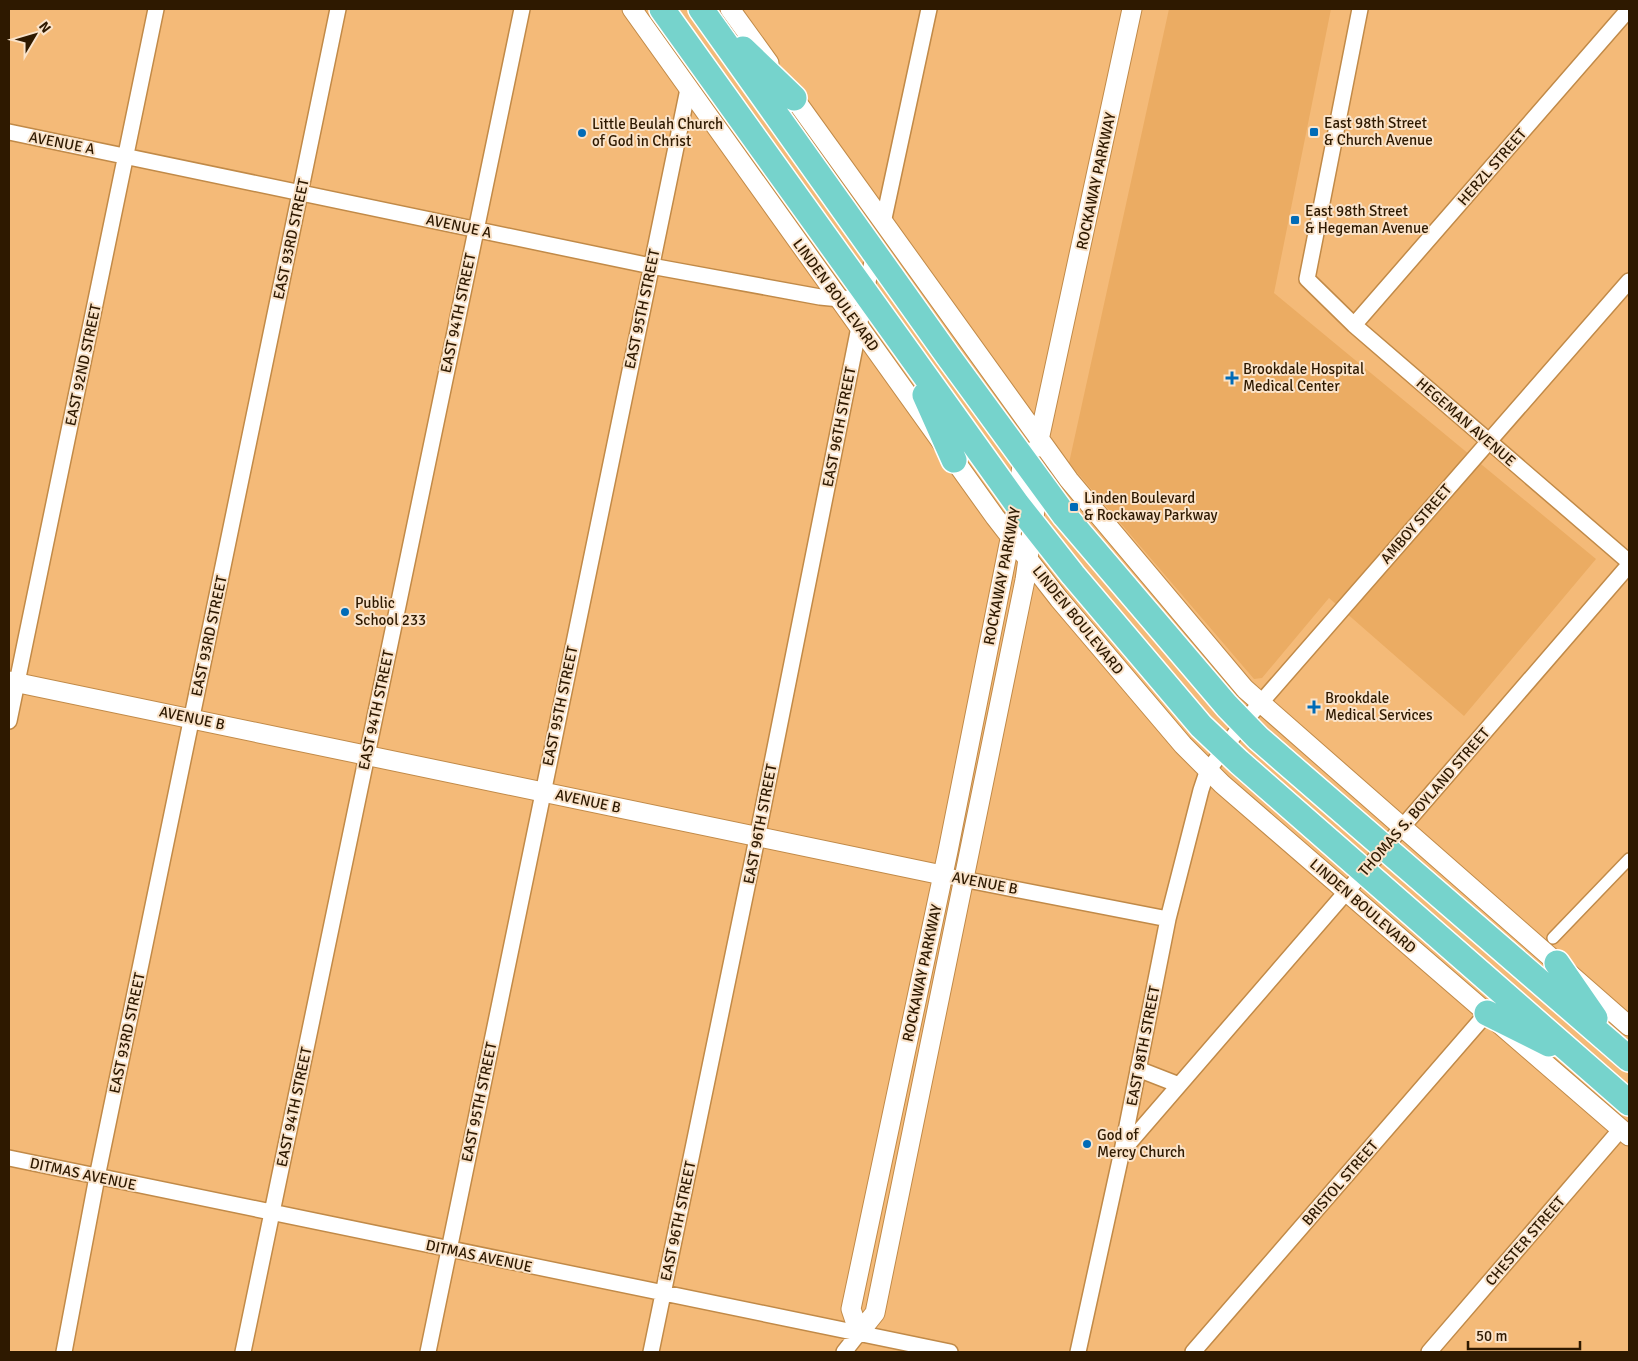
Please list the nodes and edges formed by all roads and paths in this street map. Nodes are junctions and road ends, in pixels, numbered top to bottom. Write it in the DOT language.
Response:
graph roads {
  1 [pos="156,9"];
  2 [pos="338,9"];
  3 [pos="522,9"];
  4 [pos="632,9"];
  5 [pos="643,9"];
  6 [pos="662,9"];
  7 [pos="730,9"];
  8 [pos="930,9"];
  9 [pos="1132,9"];
  10 [pos="1360,9"];
  11 [pos="1629,9"];
  12 [pos="704,13"];
  13 [pos="692,52"];
  14 [pos="688,89"];
  15 [pos="794,98"];
  16 [pos="9,132"];
  17 [pos="126,156"];
  18 [pos="300,193"];
  19 [pos="883,223"];
  20 [pos="476,229"];
  21 [pos="874,252"];
  22 [pos="651,266"];
  23 [pos="1629,281"];
  24 [pos="866,296"];
  25 [pos="840,299"];
  26 [pos="1354,325"];
  27 [pos="860,327"];
  28 [pos="907,354"];
  29 [pos="1488,442"];
  30 [pos="1031,449"];
  31 [pos="954,460"];
  32 [pos="1039,480"];
  33 [pos="1017,504"];
  34 [pos="1033,525"];
  35 [pos="1010,535"];
  36 [pos="1028,558"];
  37 [pos="1629,563"];
  38 [pos="13,682"];
  39 [pos="1260,704"];
  40 [pos="192,718"];
  41 [pos="9,721"];
  42 [pos="1243,724"];
  43 [pos="1224,749"];
  44 [pos="367,755"];
  45 [pos="1208,772"];
  46 [pos="542,791"];
  47 [pos="1401,828"];
  48 [pos="758,835"];
  49 [pos="1385,847"];
  50 [pos="1629,858"];
  51 [pos="1364,871"];
  52 [pos="942,875"];
  53 [pos="962,878"];
  54 [pos="1346,892"];
  55 [pos="1168,919"];
  56 [pos="1553,938"];
  57 [pos="1557,963"];
  58 [pos="1487,1013"];
  59 [pos="1629,1026"];
  60 [pos="1623,1054"];
  61 [pos="1580,1060"];
  62 [pos="1138,1069"];
  63 [pos="1179,1085"];
  64 [pos="1629,1103"];
  65 [pos="1625,1133"];
  66 [pos="1122,1151"];
  67 [pos="9,1158"];
  68 [pos="97,1177"];
  69 [pos="272,1213"];
  70 [pos="448,1250"];
  71 [pos="663,1293"];
  72 [pos="859,1333"];
  73 [pos="64,1352"];
  74 [pos="243,1352"];
  75 [pos="428,1352"];
  76 [pos="651,1352"];
  77 [pos="844,1352"];
  78 [pos="950,1352"];
  79 [pos="1078,1352"];
  80 [pos="1194,1352"];
  81 [pos="1430,1352"];
  1 -- 17 [label="street, EAST 92ND STREET"];
  2 -- 18 [label="street, EAST 93RD STREET"];
  3 -- 20 [label="street, EAST 94TH STREET"];
  4 -- 14 [label="street, LINDEN BOULEVARD"];
  5 -- 13 [label="highway"];
  6 -- 13 [label="highway, LINDEN BOULEVARD"];
  7 -- 15 [label="street"];
  8 -- 19 [label="street"];
  9 -- 30 [label="street, ROCKAWAY PARKWAY"];
  10 -- 26 [label="street, HEGEMAN AVENUE"];
  11 -- 26 [label="street, HERZL STREET"];
  12 -- 15 [label="highway"];
  12 -- 21 [label="highway"];
  13 -- 24 [label="highway, LINDEN BOULEVARD"];
  14 -- 22 [label="street, EAST 95TH STREET"];
  14 -- 25 [label="street, LINDEN BOULEVARD"];
  15 -- 19 [label="street"];
  16 -- 17 [label="street, AVENUE A"];
  17 -- 18 [label="street, AVENUE A"];
  17 -- 38 [label="street, EAST 92ND STREET"];
  18 -- 20 [label="street, AVENUE A"];
  18 -- 40 [label="street, EAST 93RD STREET"];
  19 -- 30 [label="street"];
  20 -- 22 [label="street, AVENUE A"];
  20 -- 44 [label="street, EAST 94TH STREET"];
  21 -- 24 [label="street"];
  21 -- 30 [label="highway"];
  22 -- 25 [label="street, AVENUE A"];
  22 -- 46 [label="street, EAST 95TH STREET"];
  23 -- 29 [label="street, AMBOY STREET"];
  24 -- 25 [label="street, AVENUE A"];
  24 -- 27 [label="street, EAST 96TH STREET"];
  24 -- 28 [label="highway, LINDEN BOULEVARD"];
  25 -- 27 [label="street, LINDEN BOULEVARD"];
  26 -- 29 [label="street, HEGEMAN AVENUE"];
  27 -- 31 [label="street, LINDEN BOULEVARD"];
  27 -- 48 [label="street, EAST 96TH STREET"];
  28 -- 31 [label="highway"];
  28 -- 33 [label="highway, LINDEN BOULEVARD"];
  29 -- 37 [label="street, HEGEMAN AVENUE"];
  29 -- 39 [label="street, AMBOY STREET"];
  30 -- 32 [label="highway"];
  30 -- 33 [label="street, ROCKAWAY PARKWAY"];
  30 -- 39 [label="street"];
  31 -- 35 [label="street, LINDEN BOULEVARD"];
  32 -- 34 [label="street, ROCKAWAY PARKWAY"];
  32 -- 42 [label="highway"];
  33 -- 34 [label="highway, LINDEN BOULEVARD"];
  33 -- 35 [label="street, ROCKAWAY PARKWAY"];
  34 -- 36 [label="street, ROCKAWAY PARKWAY"];
  34 -- 43 [label="highway, LINDEN BOULEVARD"];
  35 -- 36 [label="street, LINDEN BOULEVARD"];
  35 -- 52 [label="street, ROCKAWAY PARKWAY"];
  36 -- 45 [label="street, LINDEN BOULEVARD"];
  36 -- 53 [label="street, ROCKAWAY PARKWAY"];
  37 -- 47 [label="street, THOMAS S. BOYLAND STREET"];
  38 -- 40 [label="street, AVENUE B"];
  38 -- 41 [label="street, EAST 92ND STREET"];
  39 -- 42 [label="street, AMBOY STREET"];
  39 -- 47 [label="street"];
  40 -- 44 [label="street, AVENUE B"];
  40 -- 68 [label="street, EAST 93RD STREET"];
  42 -- 43 [label="street, AMBOY STREET"];
  42 -- 49 [label="highway"];
  43 -- 45 [label="street, AMBOY STREET"];
  43 -- 51 [label="highway, LINDEN BOULEVARD"];
  44 -- 46 [label="street, AVENUE B"];
  44 -- 69 [label="street, EAST 94TH STREET"];
  45 -- 54 [label="street, LINDEN BOULEVARD"];
  45 -- 55 [label="street, EAST 98TH STREET"];
  46 -- 48 [label="street, AVENUE B"];
  46 -- 70 [label="street, EAST 95TH STREET"];
  47 -- 49 [label="street, THOMAS S. BOYLAND STREET"];
  47 -- 57 [label="street"];
  48 -- 52 [label="street, AVENUE B"];
  48 -- 71 [label="street, EAST 96TH STREET"];
  49 -- 51 [label="street, THOMAS S. BOYLAND STREET"];
  49 -- 60 [label="highway"];
  50 -- 56 [label="street"];
  51 -- 54 [label="street, THOMAS S. BOYLAND STREET"];
  51 -- 61 [label="highway, LINDEN BOULEVARD"];
  52 -- 53 [label="street, AVENUE B"];
  52 -- 72 [label="street, ROCKAWAY PARKWAY"];
  53 -- 55 [label="street, AVENUE B"];
  53 -- 72 [label="street, ROCKAWAY PARKWAY"];
  54 -- 58 [label="street, LINDEN BOULEVARD"];
  54 -- 63 [label="street, THOMAS S. BOYLAND STREET"];
  55 -- 62 [label="street, EAST 98TH STREET"];
  57 -- 59 [label="street"];
  57 -- 60 [label="highway"];
  58 -- 61 [label="highway"];
  58 -- 65 [label="street, LINDEN BOULEVARD"];
  58 -- 80 [label="street, BRISTOL STREET"];
  61 -- 64 [label="highway, LINDEN BOULEVARD"];
  62 -- 63 [label="street"];
  62 -- 66 [label="street, EAST 98TH STREET"];
  63 -- 66 [label="street, THOMAS S. BOYLAND STREET"];
  65 -- 81 [label="street, CHESTER STREET"];
  66 -- 79 [label="street, EAST 98TH STREET"];
  67 -- 68 [label="street, DITMAS AVENUE"];
  68 -- 69 [label="street, DITMAS AVENUE"];
  68 -- 73 [label="street, EAST 93RD STREET"];
  69 -- 70 [label="street, DITMAS AVENUE"];
  69 -- 74 [label="street, EAST 94TH STREET"];
  70 -- 71 [label="street, DITMAS AVENUE"];
  70 -- 75 [label="street, EAST 95TH STREET"];
  71 -- 72 [label="street, DITMAS AVENUE"];
  71 -- 76 [label="street, EAST 96TH STREET"];
  72 -- 77 [label="street, ROCKAWAY PARKWAY"];
  72 -- 78 [label="street, DITMAS AVENUE"];
}
